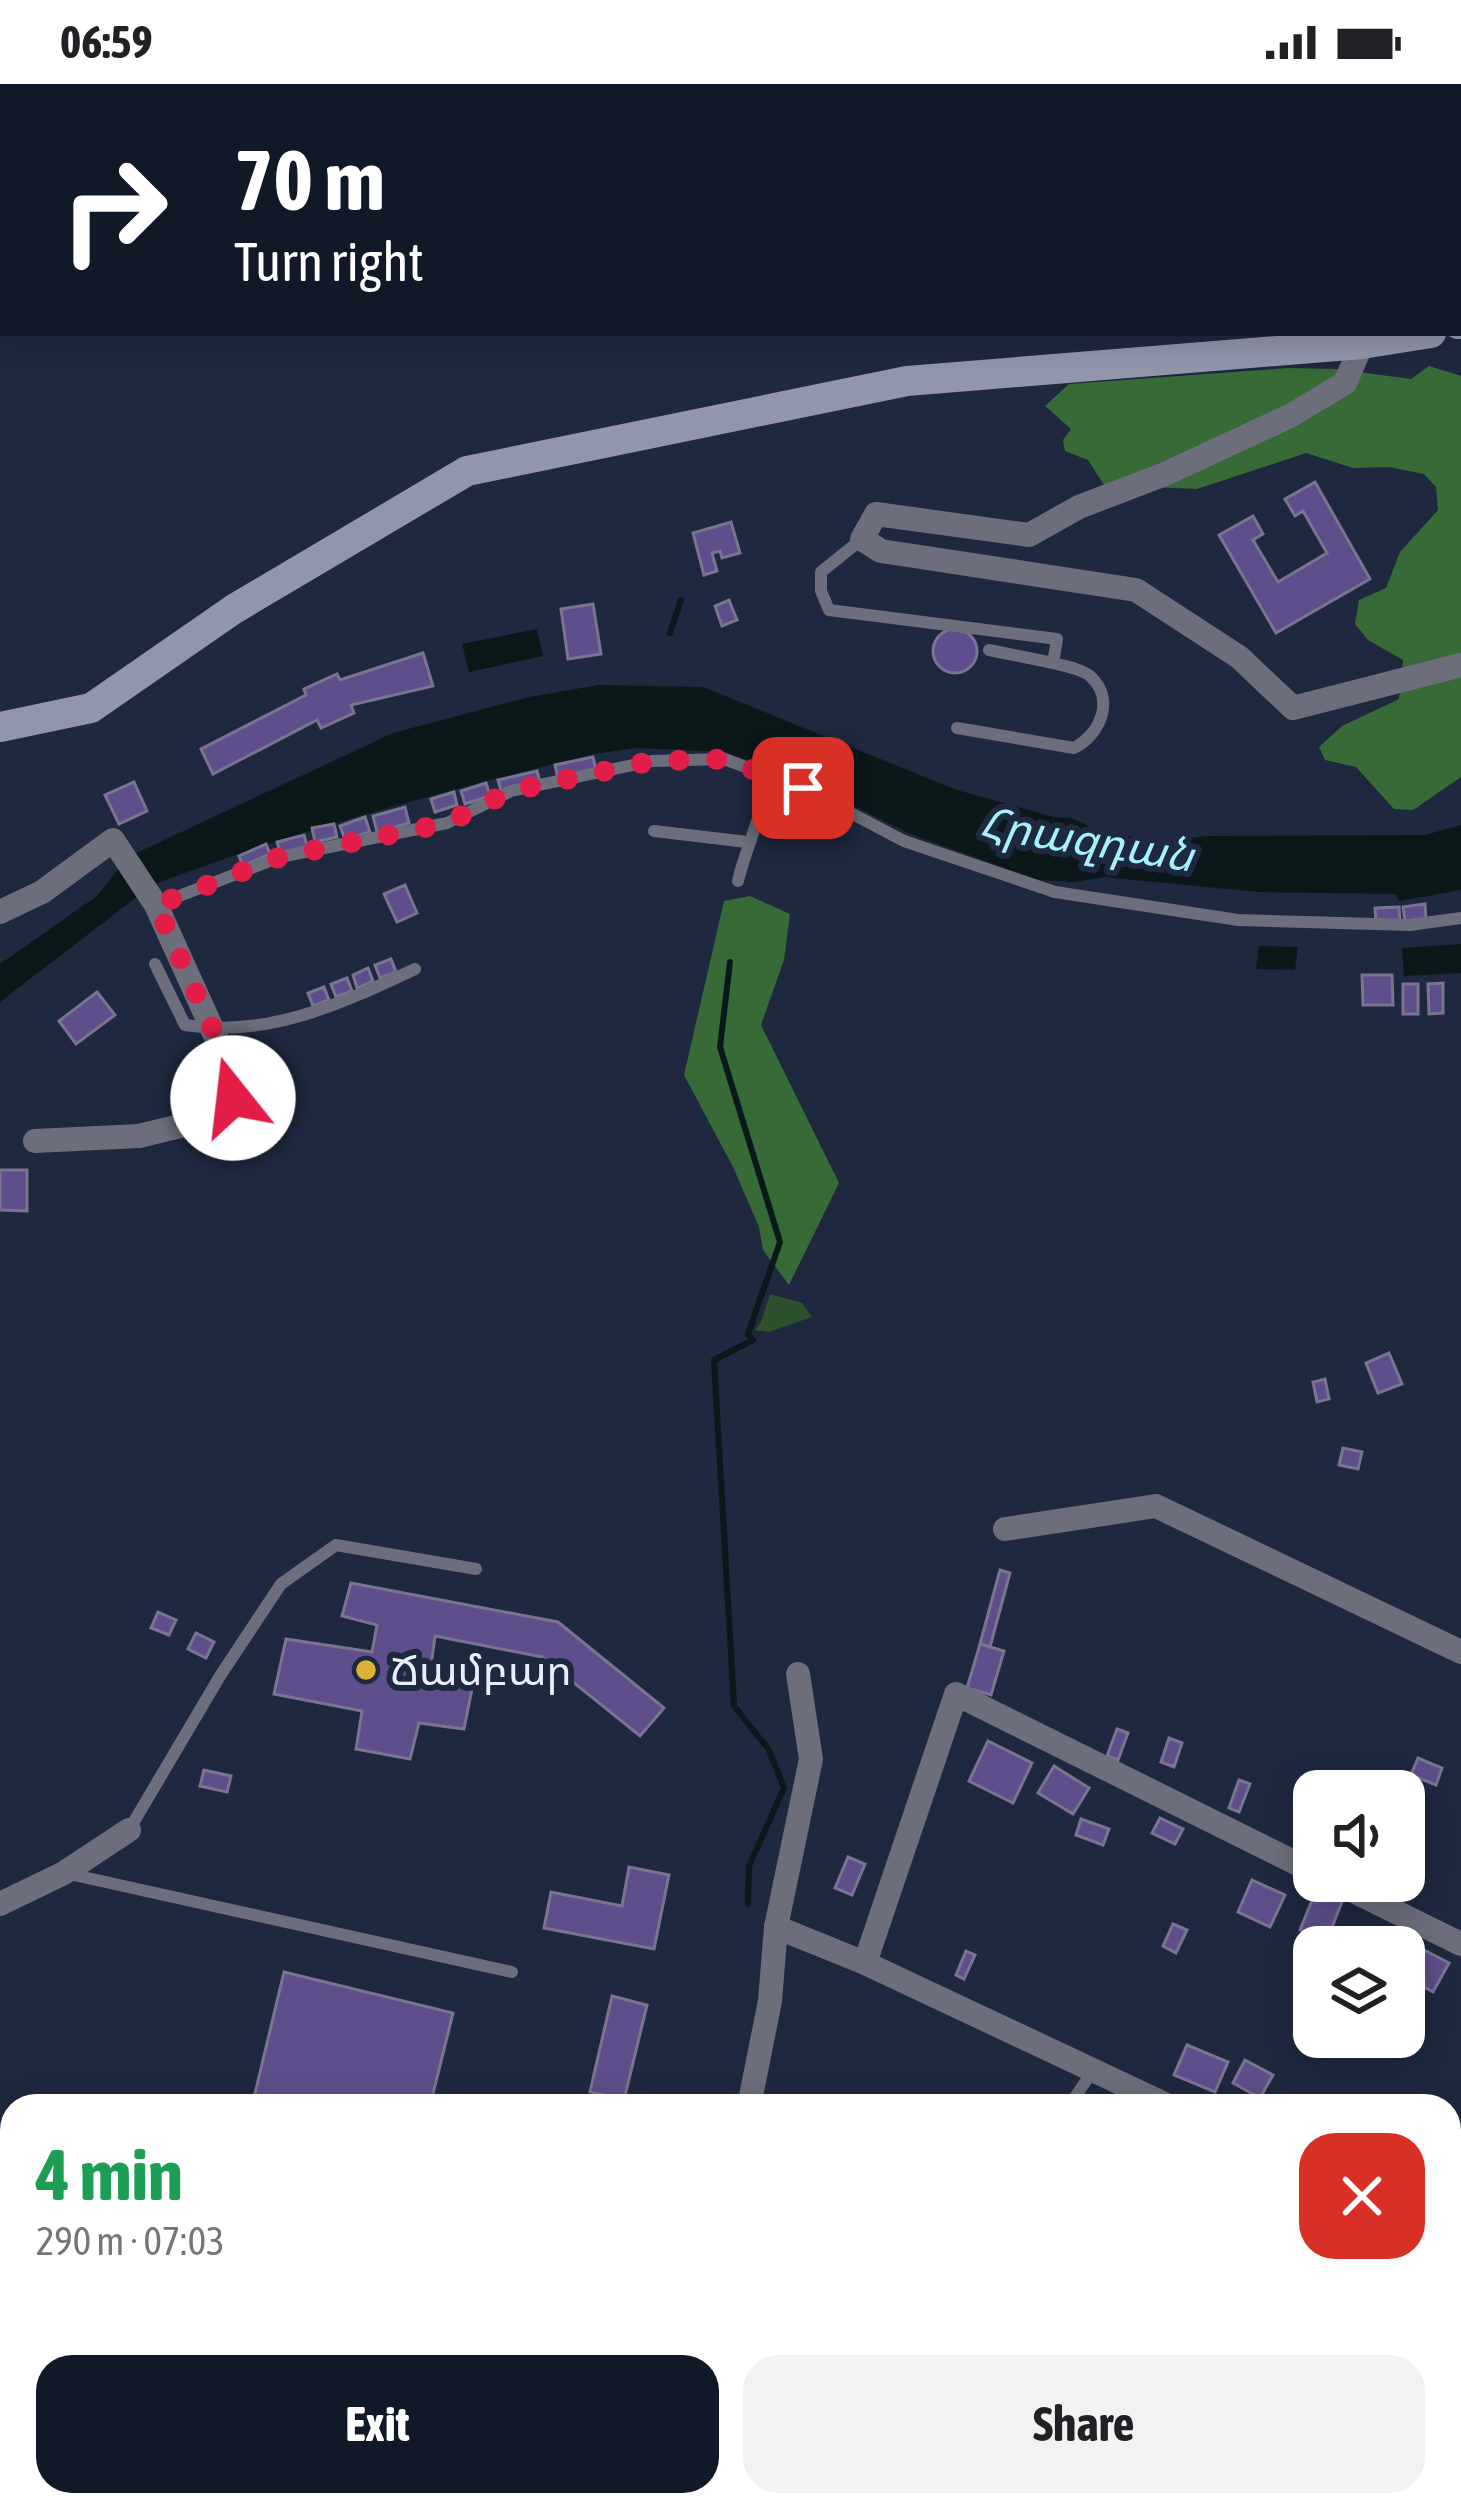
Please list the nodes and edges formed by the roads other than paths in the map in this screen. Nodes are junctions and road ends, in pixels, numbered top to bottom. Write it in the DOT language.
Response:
graph roads {
  1 [pos="1413,336"];
  2 [pos="1362,344"];
  3 [pos="862,539"];
  4 [pos="989,650"];
  5 [pos="1054,663"];
  6 [pos="1461,665"];
  7 [pos="0,727"];
  8 [pos="957,728"];
  9 [pos="766,775"];
  10 [pos="654,831"];
  11 [pos="747,842"];
  12 [pos="738,881"];
  13 [pos="151,898"];
  14 [pos="0,912"];
  15 [pos="1461,918"];
  16 [pos="155,964"];
  17 [pos="416,969"];
  18 [pos="210,1029"];
  19 [pos="35,1141"];
  20 [pos="1006,1529"];
  21 [pos="476,1569"];
  22 [pos="1461,1652"];
  23 [pos="798,1674"];
  24 [pos="129,1830"];
  25 [pos="1293,1861"];
  26 [pos="64,1873"];
  27 [pos="1376,1902"];
  28 [pos="0,1904"];
  29 [pos="776,1927"];
  30 [pos="1461,1944"];
  31 [pos="865,1963"];
  32 [pos="512,1972"];
  33 [pos="1094,2069"];
  34 [pos="751,2094"];
  35 [pos="1077,2094"];
  36 [pos="1145,2094"];
  1 -- 2 [label="main road"];
  2 -- 3 [label="street"];
  2 -- 7 [label="main road"];
  3 -- 5 [label="lane"];
  3 -- 6 [label="street"];
  4 -- 5 [label="lane"];
  5 -- 8 [label="lane"];
  9 -- 11 [label="lane"];
  9 -- 13 [label="lane"];
  9 -- 15 [label="lane"];
  10 -- 11 [label="lane"];
  11 -- 12 [label="lane"];
  13 -- 14 [label="street"];
  13 -- 18 [label="street"];
  16 -- 18 [label="lane"];
  17 -- 18 [label="lane"];
  18 -- 19 [label="street"];
  20 -- 22 [label="street"];
  21 -- 24 [label="lane"];
  23 -- 29 [label="street"];
  24 -- 26 [label="street"];
  25 -- 31 [label="street"];
  26 -- 28 [label="street"];
  26 -- 32 [label="lane"];
  27 -- 30 [label="street"];
  29 -- 31 [label="street"];
  29 -- 34 [label="street"];
  31 -- 33 [label="street"];
  33 -- 35 [label="lane"];
  33 -- 36 [label="street"];
}
